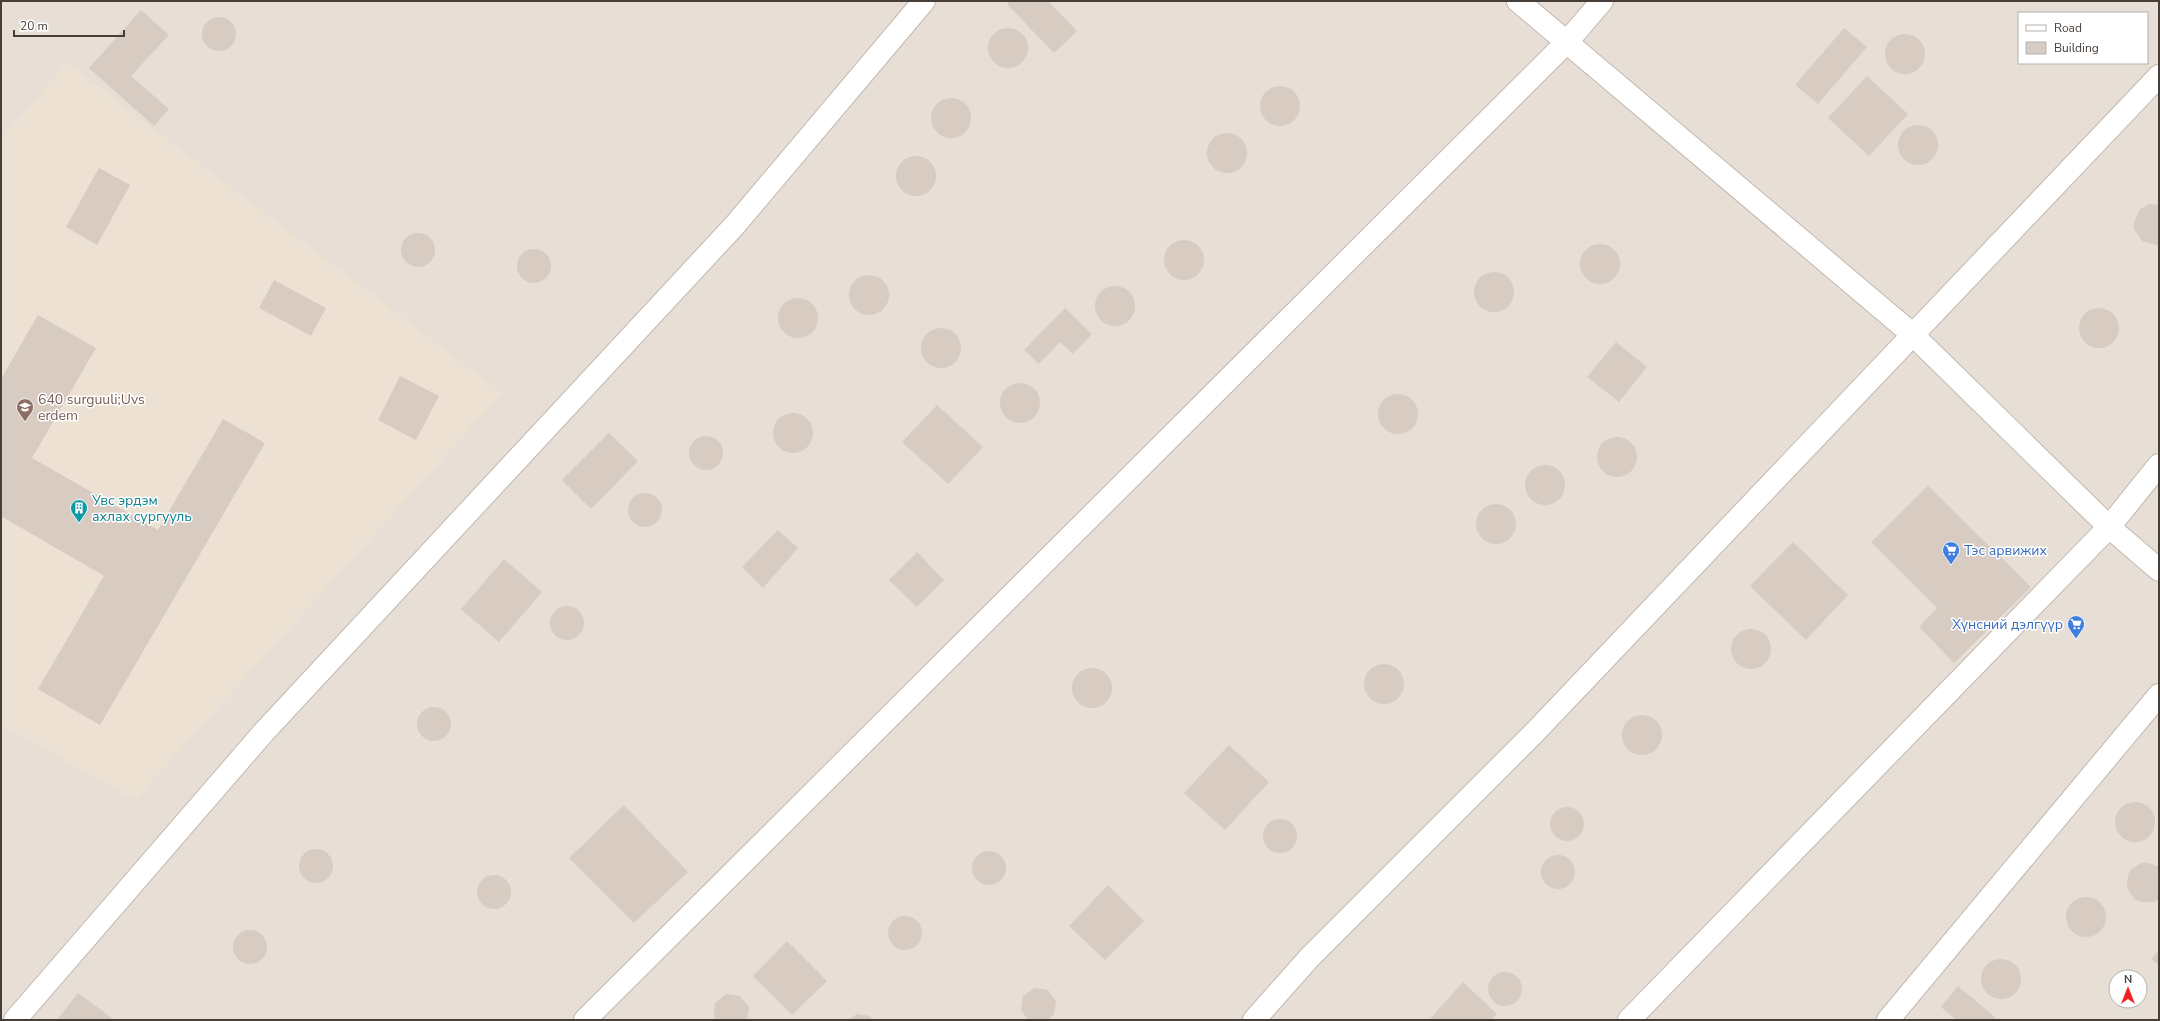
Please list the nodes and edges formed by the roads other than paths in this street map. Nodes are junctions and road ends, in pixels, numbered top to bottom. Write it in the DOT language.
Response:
graph roads {
  1 [pos="924,1"];
  2 [pos="1518,1"];
  3 [pos="1602,1"];
  4 [pos="1566,42"];
  5 [pos="2159,76"];
  6 [pos="1912,334"];
  7 [pos="2159,465"];
  8 [pos="2108,527"];
  9 [pos="2159,570"];
  10 [pos="2159,695"];
  11 [pos="15,1020"];
  12 [pos="586,1020"];
  13 [pos="1254,1020"];
  14 [pos="1629,1020"];
  15 [pos="1888,1020"];
  1 -- 11 [label="street"];
  2 -- 4 [label="street"];
  3 -- 4 [label="street"];
  4 -- 6 [label="street"];
  4 -- 12 [label="street"];
  5 -- 6 [label="street"];
  6 -- 8 [label="street"];
  6 -- 13 [label="street"];
  7 -- 8 [label="street"];
  8 -- 9 [label="street"];
  8 -- 14 [label="street"];
  10 -- 15 [label="street"];
}
